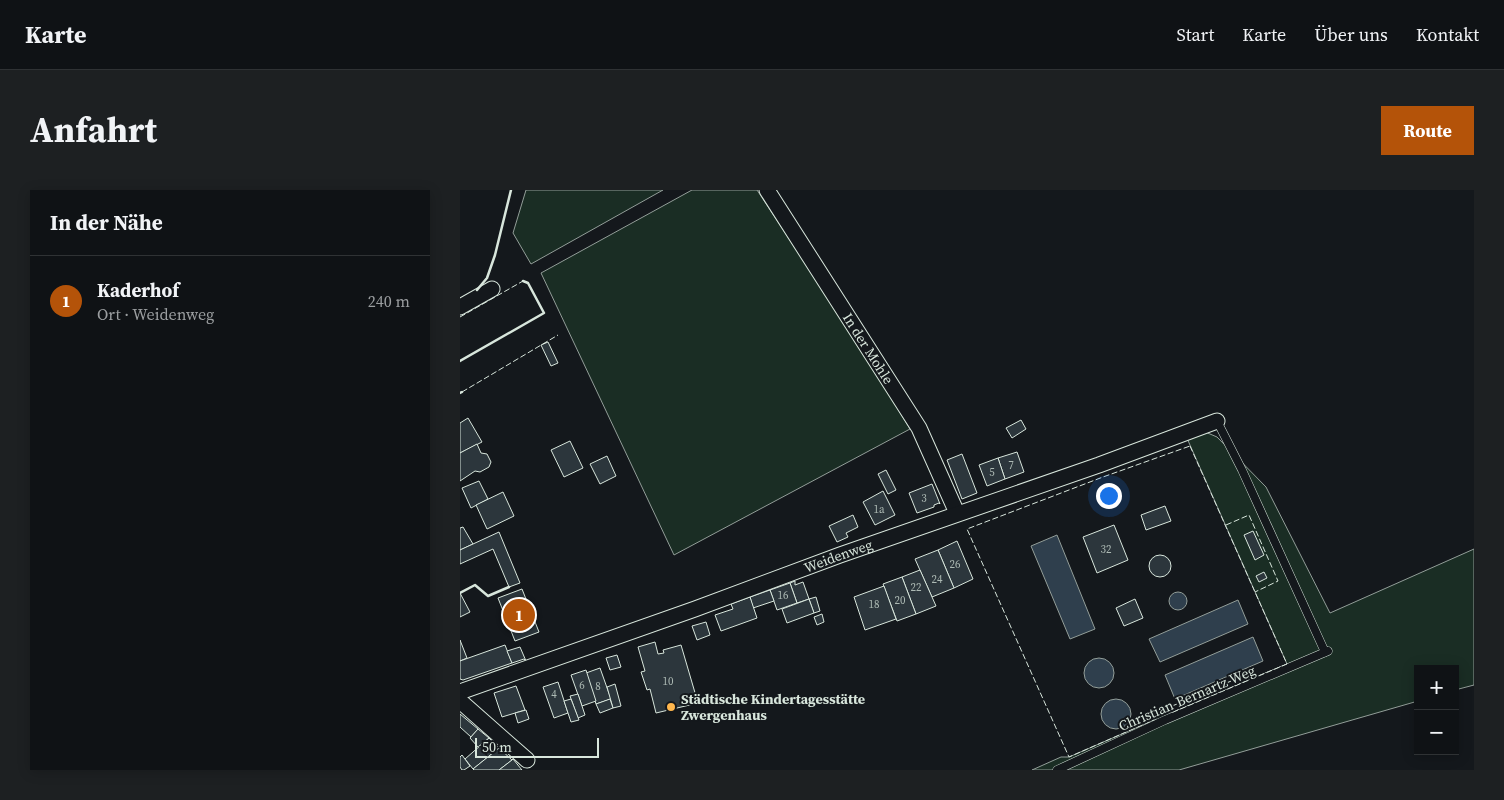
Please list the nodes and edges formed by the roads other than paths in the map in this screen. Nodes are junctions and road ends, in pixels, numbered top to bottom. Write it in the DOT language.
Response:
graph roads {
  1 [pos="767,190"];
  2 [pos="492,289"];
  3 [pos="460,307"];
  4 [pos="1217,421"];
  5 [pos="957,513"];
  6 [pos="460,692"];
  7 [pos="460,701"];
  8 [pos="527,760"];
  9 [pos="1057,770"];
  1 -- 5 [label="street, In der Mohle"];
  2 -- 3 [label="street"];
  4 -- 5 [label="street, Weidenweg"];
  4 -- 9 [label="lane, Christian-Bernartz-Weg"];
  5 -- 6 [label="street, Weidenweg"];
  7 -- 8 [label="street"];
}
